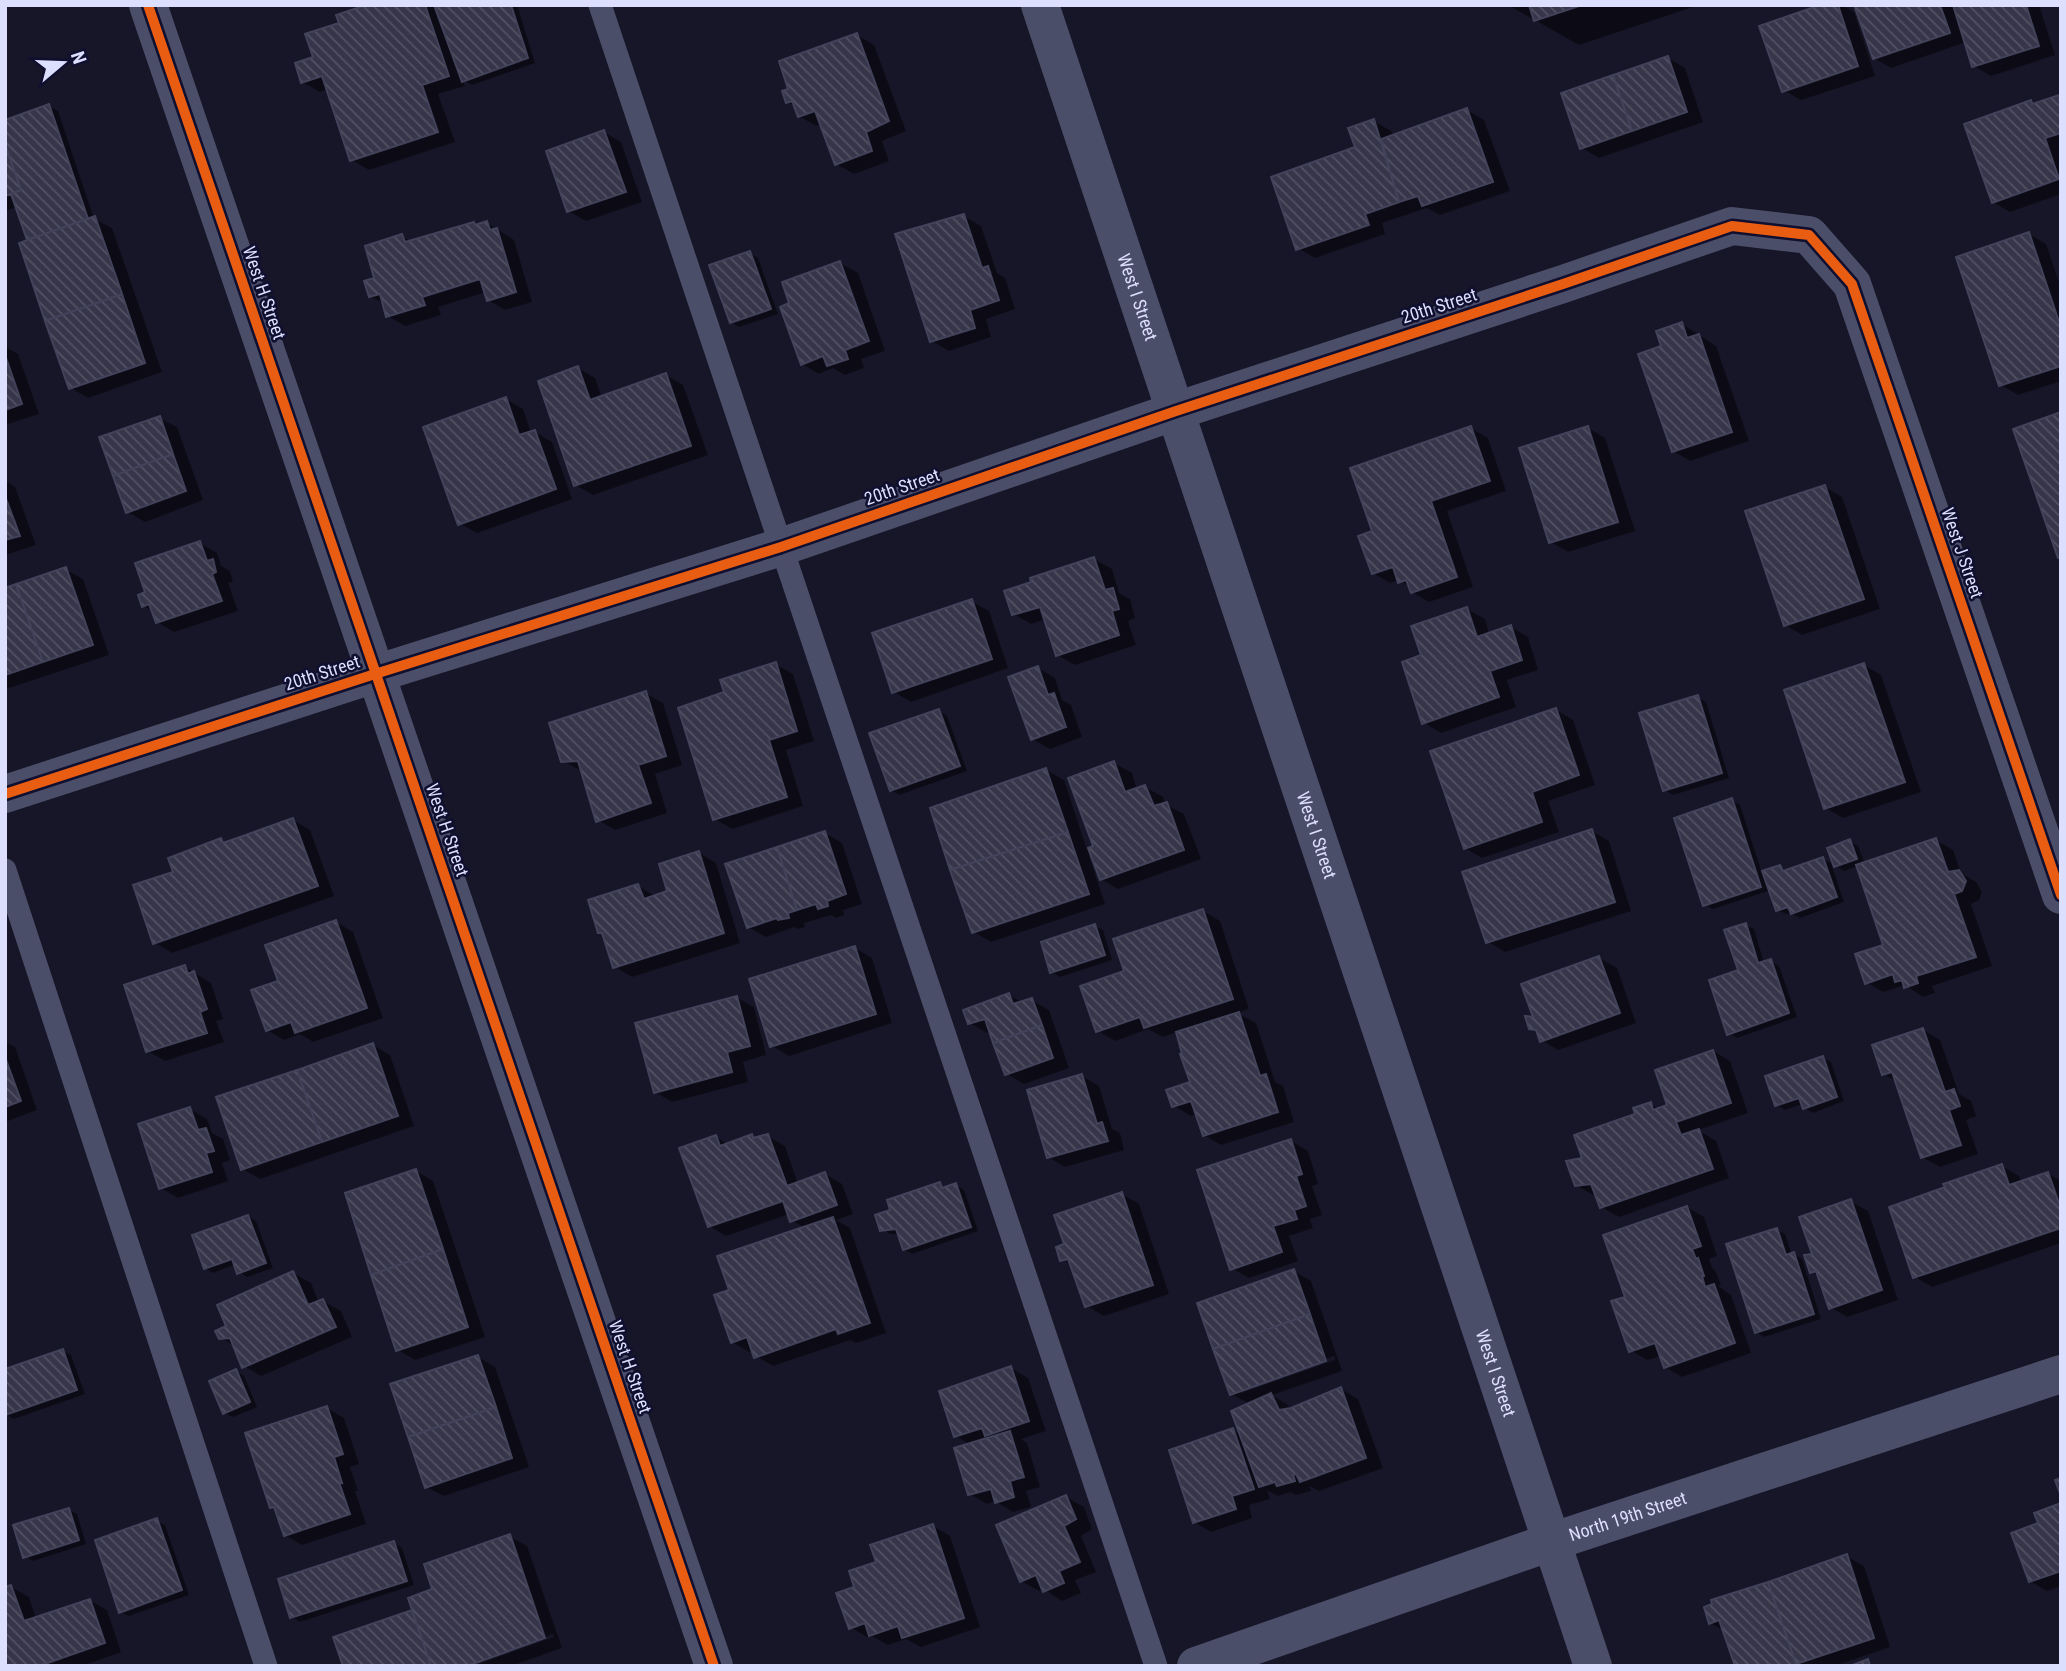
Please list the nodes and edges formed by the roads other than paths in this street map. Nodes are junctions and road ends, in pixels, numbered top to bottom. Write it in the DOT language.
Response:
graph roads {
  1 [pos="148,5"];
  2 [pos="600,5"];
  3 [pos="1040,5"];
  4 [pos="1809,235"];
  5 [pos="1176,411"];
  6 [pos="781,547"];
  7 [pos="375,674"];
  8 [pos="5,794"];
  9 [pos="5,870"];
  10 [pos="2061,895"];
  11 [pos="2061,1374"];
  12 [pos="1551,1542"];
  13 [pos="266,1666"];
  14 [pos="714,1666"];
  15 [pos="1156,1666"];
  16 [pos="1196,1666"];
  17 [pos="1593,1666"];
  1 -- 7 [label="street, West H Street"];
  2 -- 6 [label="lane"];
  3 -- 5 [label="street, West I Street"];
  4 -- 5 [label="street, 20th Street"];
  4 -- 10 [label="street, West J Street"];
  5 -- 6 [label="street, 20th Street"];
  5 -- 12 [label="street, West I Street"];
  6 -- 7 [label="street, 20th Street"];
  6 -- 15 [label="lane"];
  7 -- 8 [label="street, 20th Street"];
  7 -- 14 [label="street, West H Street"];
  9 -- 13 [label="lane"];
  11 -- 12 [label="street, North 19th Street"];
  12 -- 16 [label="street, North 19th Street"];
  12 -- 17 [label="street, West I Street"];
}
